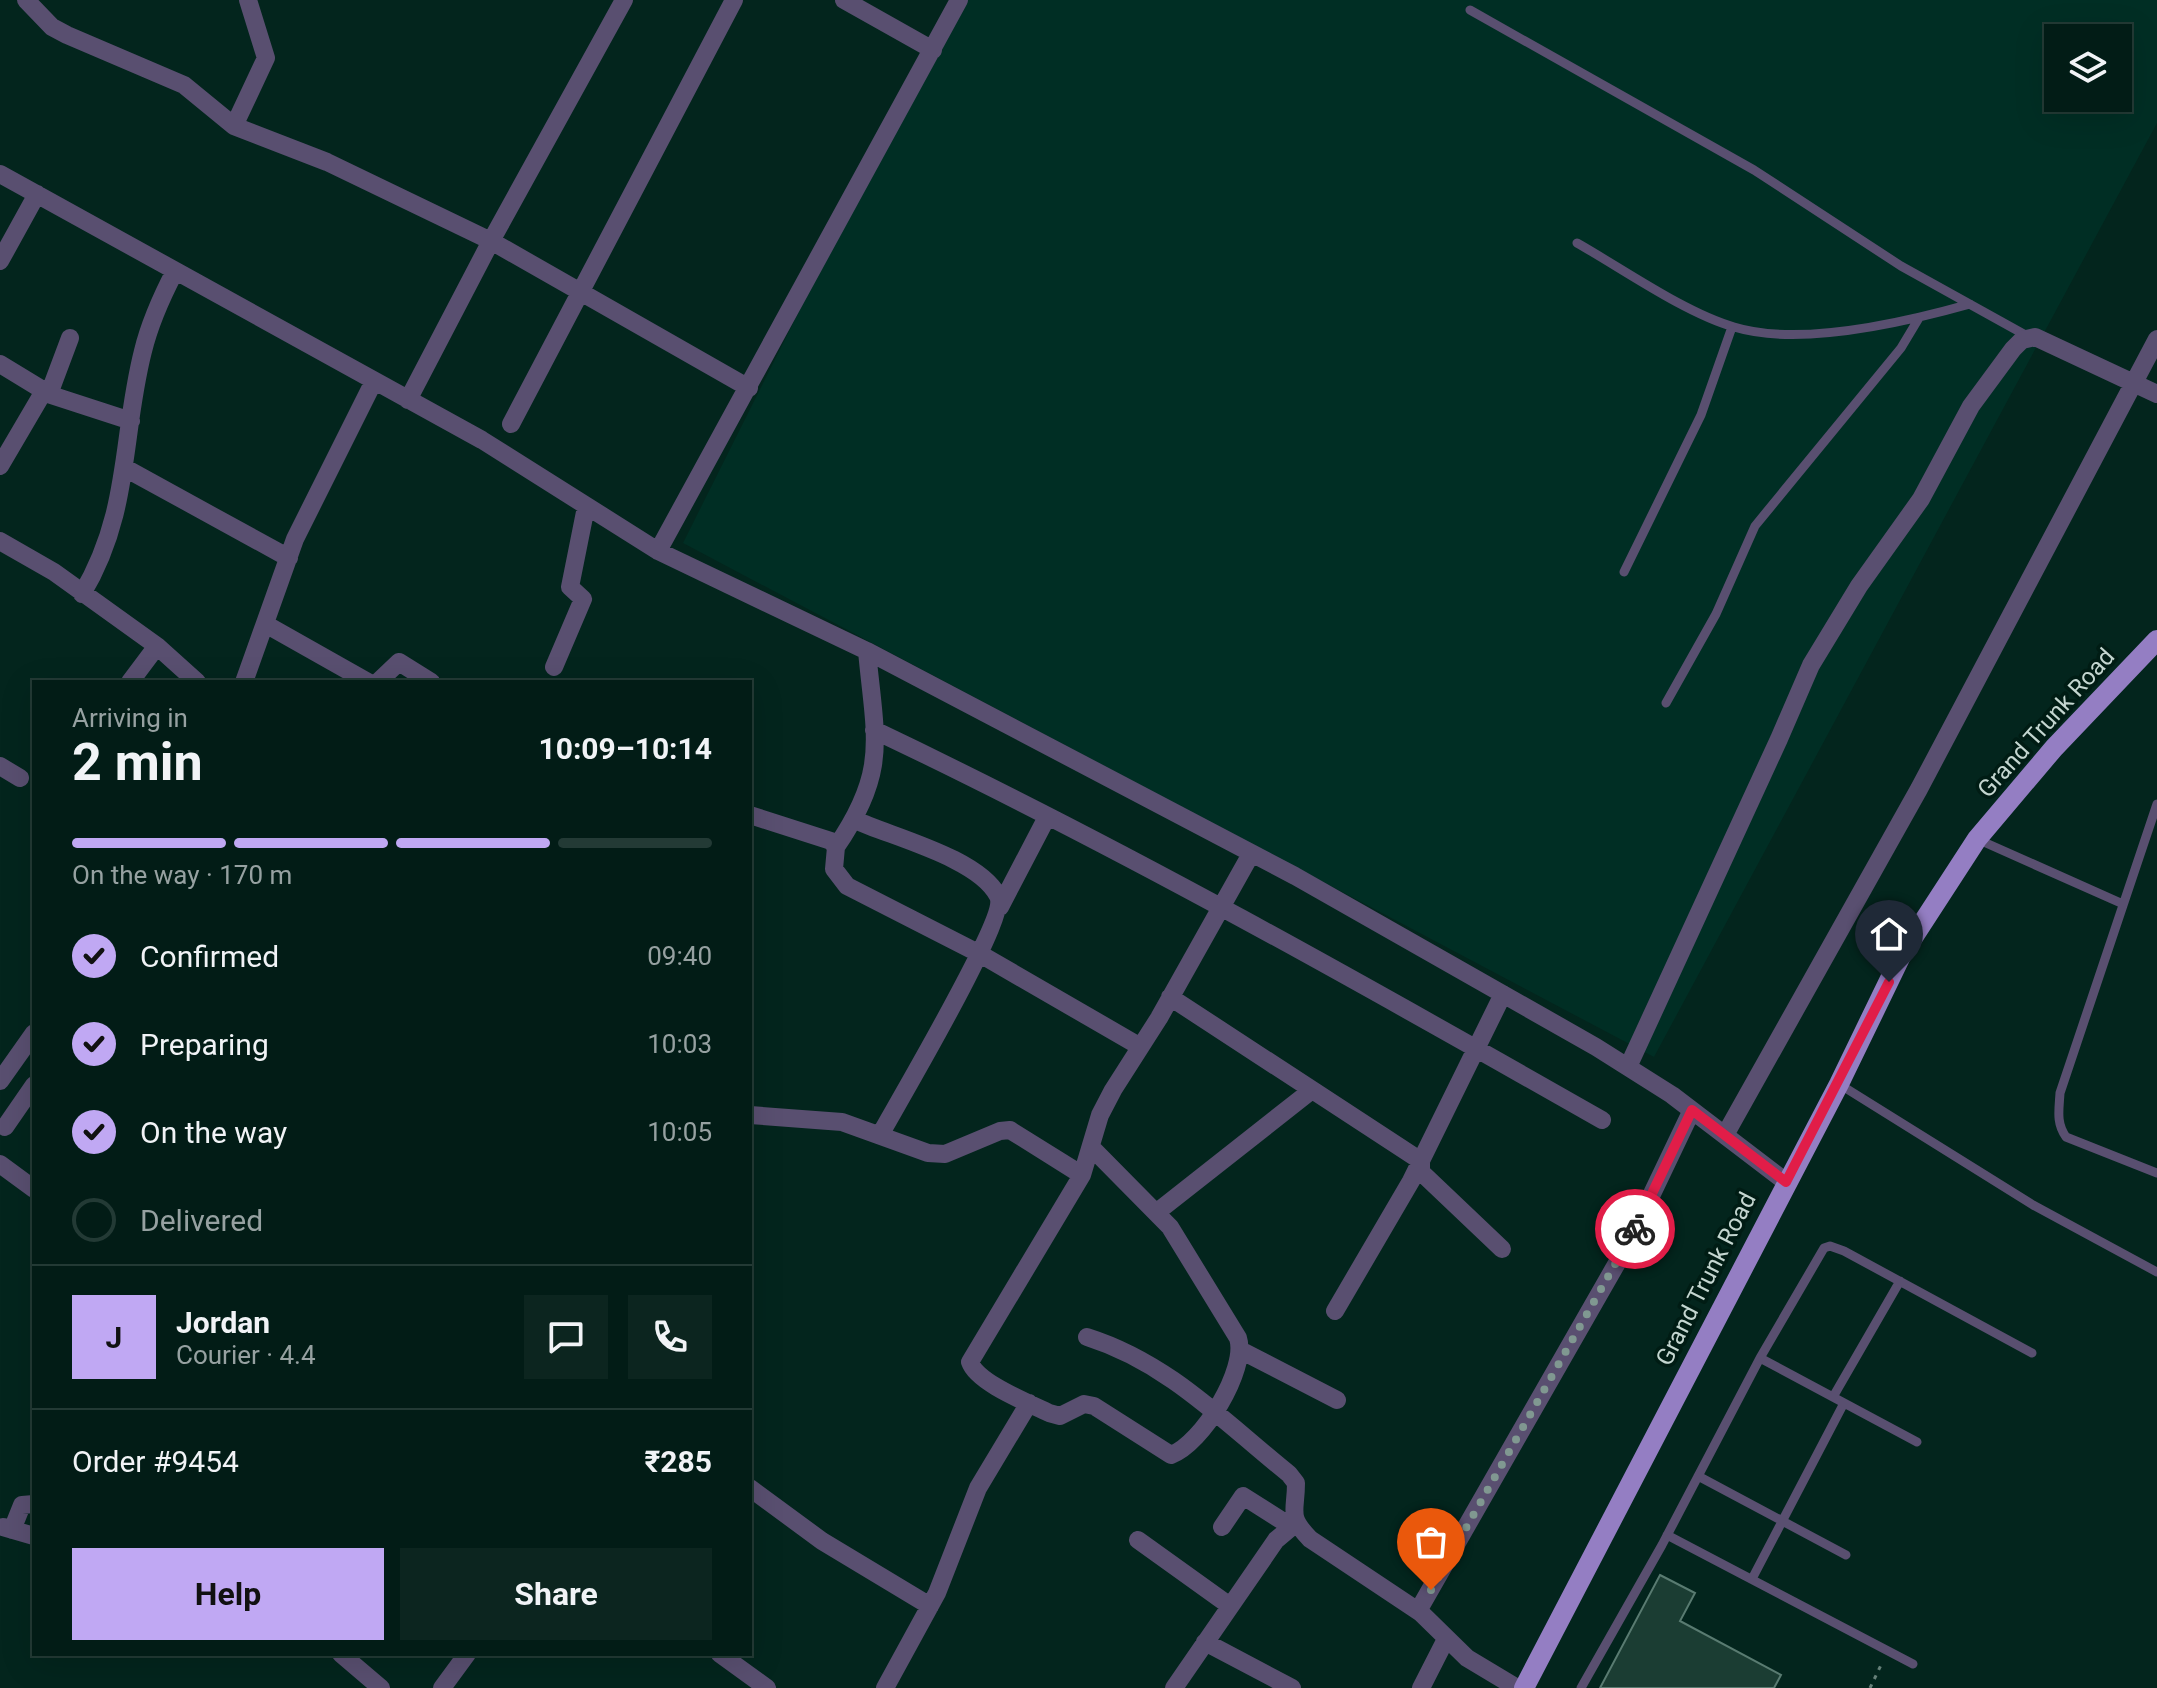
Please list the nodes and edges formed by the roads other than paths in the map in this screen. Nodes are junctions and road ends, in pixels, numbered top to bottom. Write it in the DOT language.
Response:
graph roads {
  1 [pos="26,0"];
  2 [pos="248,0"];
  3 [pos="624,0"];
  4 [pos="734,0"];
  5 [pos="844,0"];
  6 [pos="959,0"];
  7 [pos="1470,10"];
  8 [pos="933,50"];
  9 [pos="234,126"];
  10 [pos="0,174"];
  11 [pos="37,194"];
  12 [pos="491,241"];
  13 [pos="1577,243"];
  14 [pos="0,261"];
  15 [pos="175,271"];
  16 [pos="582,293"];
  17 [pos="1970,304"];
  18 [pos="1919,318"];
  19 [pos="1732,327"];
  20 [pos="2029,337"];
  21 [pos="70,338"];
  22 [pos="2157,339"];
  23 [pos="0,364"];
  24 [pos="374,381"];
  25 [pos="2134,382"];
  26 [pos="749,388"];
  27 [pos="46,392"];
  28 [pos="2157,394"];
  29 [pos="408,400"];
  30 [pos="131,421"];
  31 [pos="511,424"];
  32 [pos="0,466"];
  33 [pos="125,468"];
  34 [pos="586,507"];
  35 [pos="0,541"];
  36 [pos="658,551"];
  37 [pos="289,558"];
  38 [pos="1624,572"];
  39 [pos="82,594"];
  40 [pos="267,625"];
  41 [pos="2157,640"];
  42 [pos="157,646"];
  43 [pos="867,651"];
  44 [pos="554,667"];
  45 [pos="132,680"];
  46 [pos="195,680"];
  47 [pos="245,680"];
  48 [pos="364,680"];
  49 [pos="380,680"];
  50 [pos="428,680"];
  51 [pos="1666,703"];
  52 [pos="874,730"];
  53 [pos="0,766"];
  54 [pos="20,778"];
  55 [pos="2157,804"];
  56 [pos="752,816"];
  57 [pos="1047,817"];
  58 [pos="855,820"];
  59 [pos="1977,839"];
  60 [pos="836,847"];
  61 [pos="1251,854"];
  62 [pos="2123,904"];
  63 [pos="1000,907"];
  64 [pos="1220,909"];
  65 [pos="980,954"];
  66 [pos="1503,994"];
  67 [pos="1170,997"];
  68 [pos="32,1036"];
  69 [pos="1139,1046"];
  70 [pos="1477,1048"];
  71 [pos="1628,1067"];
  72 [pos="0,1081"];
  73 [pos="1839,1084"];
  74 [pos="32,1088"];
  75 [pos="1312,1090"];
  76 [pos="1692,1110"];
  77 [pos="752,1115"];
  78 [pos="1602,1120"];
  79 [pos="5,1127"];
  80 [pos="880,1135"];
  81 [pos="1725,1135"];
  82 [pos="1092,1148"];
  83 [pos="1421,1161"];
  84 [pos="3,1173"];
  85 [pos="2157,1173"];
  86 [pos="1082,1175"];
  87 [pos="1786,1182"];
  88 [pos="32,1188"];
  89 [pos="1157,1212"];
  90 [pos="1502,1249"];
  91 [pos="2157,1272"];
  92 [pos="1900,1281"];
  93 [pos="1335,1311"];
  94 [pos="1087,1337"];
  95 [pos="1242,1351"];
  96 [pos="2032,1353"];
  97 [pos="1760,1358"];
  98 [pos="1833,1397"];
  99 [pos="1337,1400"];
  100 [pos="1029,1403"];
  101 [pos="1844,1403"];
  102 [pos="1215,1413"];
  103 [pos="1917,1442"];
  104 [pos="1698,1476"];
  105 [pos="752,1489"];
  106 [pos="32,1504"];
  107 [pos="1294,1520"];
  108 [pos="1781,1520"];
  109 [pos="1222,1527"];
  110 [pos="6,1528"];
  111 [pos="32,1535"];
  112 [pos="1667,1535"];
  113 [pos="1138,1540"];
  114 [pos="1846,1555"];
  115 [pos="1753,1577"];
  116 [pos="930,1606"];
  117 [pos="1230,1606"];
  118 [pos="1418,1611"];
  119 [pos="1446,1639"];
  120 [pos="1205,1642"];
  121 [pos="343,1656"];
  122 [pos="466,1656"];
  123 [pos="723,1656"];
  124 [pos="1913,1664"];
  125 [pos="381,1688"];
  126 [pos="442,1688"];
  127 [pos="767,1688"];
  128 [pos="885,1688"];
  129 [pos="1174,1688"];
  130 [pos="1292,1688"];
  131 [pos="1421,1688"];
  132 [pos="1517,1688"];
  133 [pos="1524,1688"];
  134 [pos="1581,1688"];
  1 -- 9 [label="street"];
  2 -- 9 [label="street"];
  3 -- 12 [label="street"];
  4 -- 16 [label="street"];
  5 -- 8 [label="street"];
  6 -- 8 [label="street"];
  7 -- 17 [label="lane"];
  8 -- 26 [label="street"];
  9 -- 12 [label="street"];
  10 -- 11 [label="street"];
  11 -- 14 [label="street"];
  11 -- 15 [label="street"];
  12 -- 16 [label="street"];
  12 -- 29 [label="street"];
  13 -- 19 [label="lane"];
  15 -- 24 [label="street"];
  15 -- 30 [label="street"];
  16 -- 26 [label="street"];
  16 -- 31 [label="street"];
  17 -- 18 [label="lane"];
  17 -- 20 [label="lane"];
  18 -- 19 [label="lane"];
  18 -- 51 [label="lane"];
  19 -- 38 [label="lane"];
  20 -- 25 [label="street"];
  20 -- 71 [label="street"];
  21 -- 27 [label="street"];
  22 -- 25 [label="street"];
  23 -- 27 [label="street"];
  24 -- 29 [label="street"];
  24 -- 37 [label="street"];
  25 -- 28 [label="street"];
  25 -- 81 [label="street"];
  26 -- 36 [label="street"];
  27 -- 30 [label="street"];
  27 -- 32 [label="street"];
  29 -- 34 [label="street"];
  30 -- 33 [label="street"];
  33 -- 37 [label="street"];
  33 -- 39 [label="street"];
  34 -- 36 [label="street"];
  34 -- 44 [label="street"];
  35 -- 39 [label="street"];
  36 -- 43 [label="street"];
  37 -- 40 [label="street"];
  39 -- 42 [label="street"];
  40 -- 47 [label="street"];
  40 -- 48 [label="street"];
  41 -- 59 [label="main road, Grand Trunk Road"];
  42 -- 45 [label="street"];
  42 -- 46 [label="street"];
  43 -- 52 [label="street"];
  43 -- 61 [label="street"];
  49 -- 50 [label="street"];
  52 -- 57 [label="street"];
  52 -- 58 [label="street"];
  53 -- 54 [label="street"];
  55 -- 62 [label="lane"];
  56 -- 60 [label="street"];
  57 -- 63 [label="street"];
  57 -- 64 [label="street"];
  58 -- 60 [label="street"];
  58 -- 63 [label="street"];
  59 -- 62 [label="lane"];
  59 -- 73 [label="main road, Grand Trunk Road"];
  60 -- 65 [label="street"];
  61 -- 64 [label="street"];
  61 -- 66 [label="street"];
  62 -- 85 [label="lane"];
  63 -- 65 [label="street"];
  64 -- 67 [label="street"];
  64 -- 70 [label="street"];
  65 -- 69 [label="street"];
  65 -- 80 [label="street"];
  66 -- 70 [label="street"];
  66 -- 71 [label="street"];
  67 -- 69 [label="street"];
  67 -- 75 [label="street"];
  68 -- 72 [label="street"];
  69 -- 82 [label="street"];
  70 -- 78 [label="street"];
  70 -- 83 [label="street"];
  71 -- 76 [label="street"];
  73 -- 87 [label="main road, Grand Trunk Road"];
  73 -- 91 [label="lane"];
  74 -- 79 [label="street"];
  75 -- 83 [label="street"];
  75 -- 89 [label="street"];
  76 -- 81 [label="street"];
  76 -- 118 [label="street"];
  77 -- 80 [label="street"];
  80 -- 86 [label="street"];
  81 -- 87 [label="street"];
  82 -- 86 [label="street"];
  82 -- 89 [label="street"];
  83 -- 90 [label="street"];
  83 -- 93 [label="street"];
  84 -- 88 [label="street"];
  86 -- 100 [label="street"];
  87 -- 133 [label="main road, Grand Trunk Road"];
  89 -- 95 [label="street"];
  92 -- 96 [label="lane"];
  92 -- 97 [label="lane"];
  92 -- 98 [label="lane"];
  94 -- 102 [label="street"];
  95 -- 99 [label="street"];
  95 -- 102 [label="street"];
  97 -- 98 [label="lane"];
  97 -- 104 [label="lane"];
  98 -- 101 [label="lane"];
  100 -- 102 [label="street"];
  100 -- 116 [label="street"];
  101 -- 103 [label="lane"];
  101 -- 108 [label="lane"];
  102 -- 107 [label="street"];
  104 -- 108 [label="lane"];
  104 -- 112 [label="lane"];
  105 -- 116 [label="street"];
  106 -- 110 [label="street"];
  107 -- 109 [label="street"];
  107 -- 117 [label="street"];
  107 -- 118 [label="street"];
  108 -- 114 [label="lane"];
  108 -- 115 [label="lane"];
  110 -- 111 [label="street"];
  112 -- 115 [label="lane"];
  112 -- 134 [label="lane"];
  113 -- 117 [label="street"];
  115 -- 124 [label="lane"];
  116 -- 128 [label="street"];
  117 -- 120 [label="street"];
  118 -- 119 [label="street"];
  119 -- 131 [label="street"];
  119 -- 132 [label="street"];
  120 -- 129 [label="street"];
  120 -- 130 [label="street"];
  121 -- 125 [label="street"];
  122 -- 126 [label="street"];
  123 -- 127 [label="street"];
}
